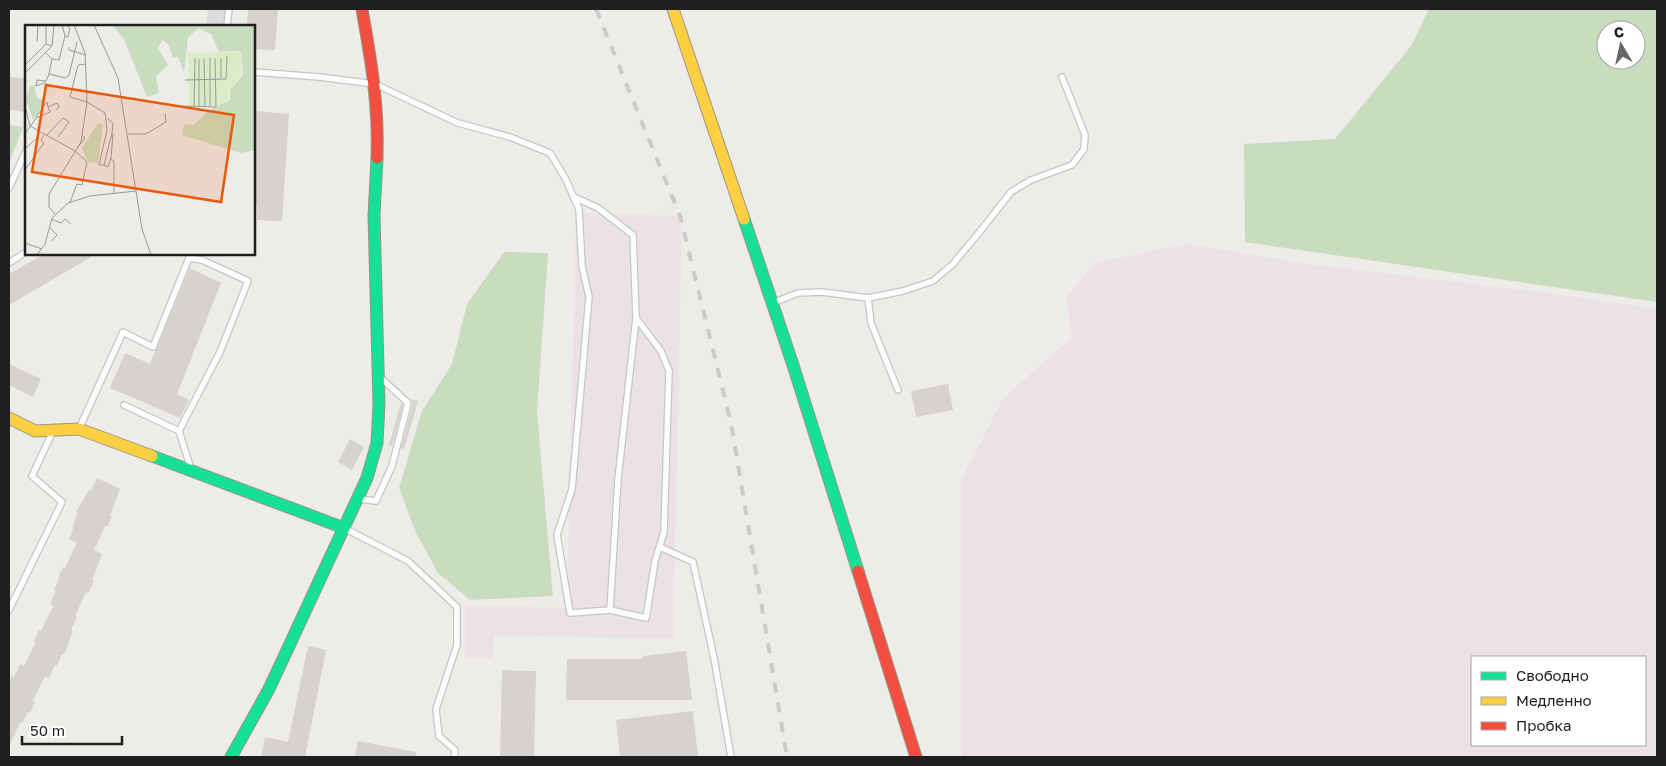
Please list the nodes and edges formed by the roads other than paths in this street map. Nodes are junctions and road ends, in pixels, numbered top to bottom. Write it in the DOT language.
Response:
graph roads {
  1 [pos="229,9"];
  2 [pos="362,9"];
  3 [pos="673,9"];
  4 [pos="228,25"];
  5 [pos="255,72"];
  6 [pos="1062,77"];
  7 [pos="375,84"];
  8 [pos="25,153"];
  9 [pos="9,188"];
  10 [pos="574,197"];
  11 [pos="25,253"];
  12 [pos="9,263"];
  13 [pos="868,298"];
  14 [pos="773,303"];
  15 [pos="636,318"];
  16 [pos="378,375"];
  17 [pos="898,390"];
  18 [pos="124,405"];
  19 [pos="9,418"];
  20 [pos="79,429"];
  21 [pos="54,430"];
  22 [pos="179,431"];
  23 [pos="191,471"];
  24 [pos="357,499"];
  25 [pos="344,528"];
  26 [pos="660,547"];
  27 [pos="9,610"];
  28 [pos="610,610"];
  29 [pos="231,757"];
  30 [pos="454,757"];
  31 [pos="731,757"];
  32 [pos="916,757"];
  1 -- 4 [label="lane"];
  2 -- 7 [label="street"];
  3 -- 14 [label="street"];
  5 -- 7 [label="lane"];
  6 -- 13 [label="lane"];
  7 -- 10 [label="lane"];
  7 -- 16 [label="street"];
  8 -- 9 [label="lane"];
  10 -- 15 [label="lane"];
  10 -- 28 [label="lane"];
  11 -- 12 [label="lane"];
  13 -- 14 [label="lane"];
  13 -- 17 [label="lane"];
  14 -- 32 [label="street"];
  15 -- 26 [label="lane"];
  15 -- 28 [label="lane"];
  16 -- 24 [label="street"];
  16 -- 24 [label="lane"];
  18 -- 22 [label="lane"];
  19 -- 21 [label="street"];
  20 -- 21 [label="street"];
  20 -- 22 [label="lane"];
  20 -- 23 [label="street"];
  21 -- 27 [label="lane"];
  22 -- 23 [label="lane"];
  23 -- 25 [label="street"];
  24 -- 25 [label="street"];
  25 -- 29 [label="street"];
  25 -- 30 [label="lane"];
  26 -- 28 [label="lane"];
  26 -- 31 [label="lane"];
}
